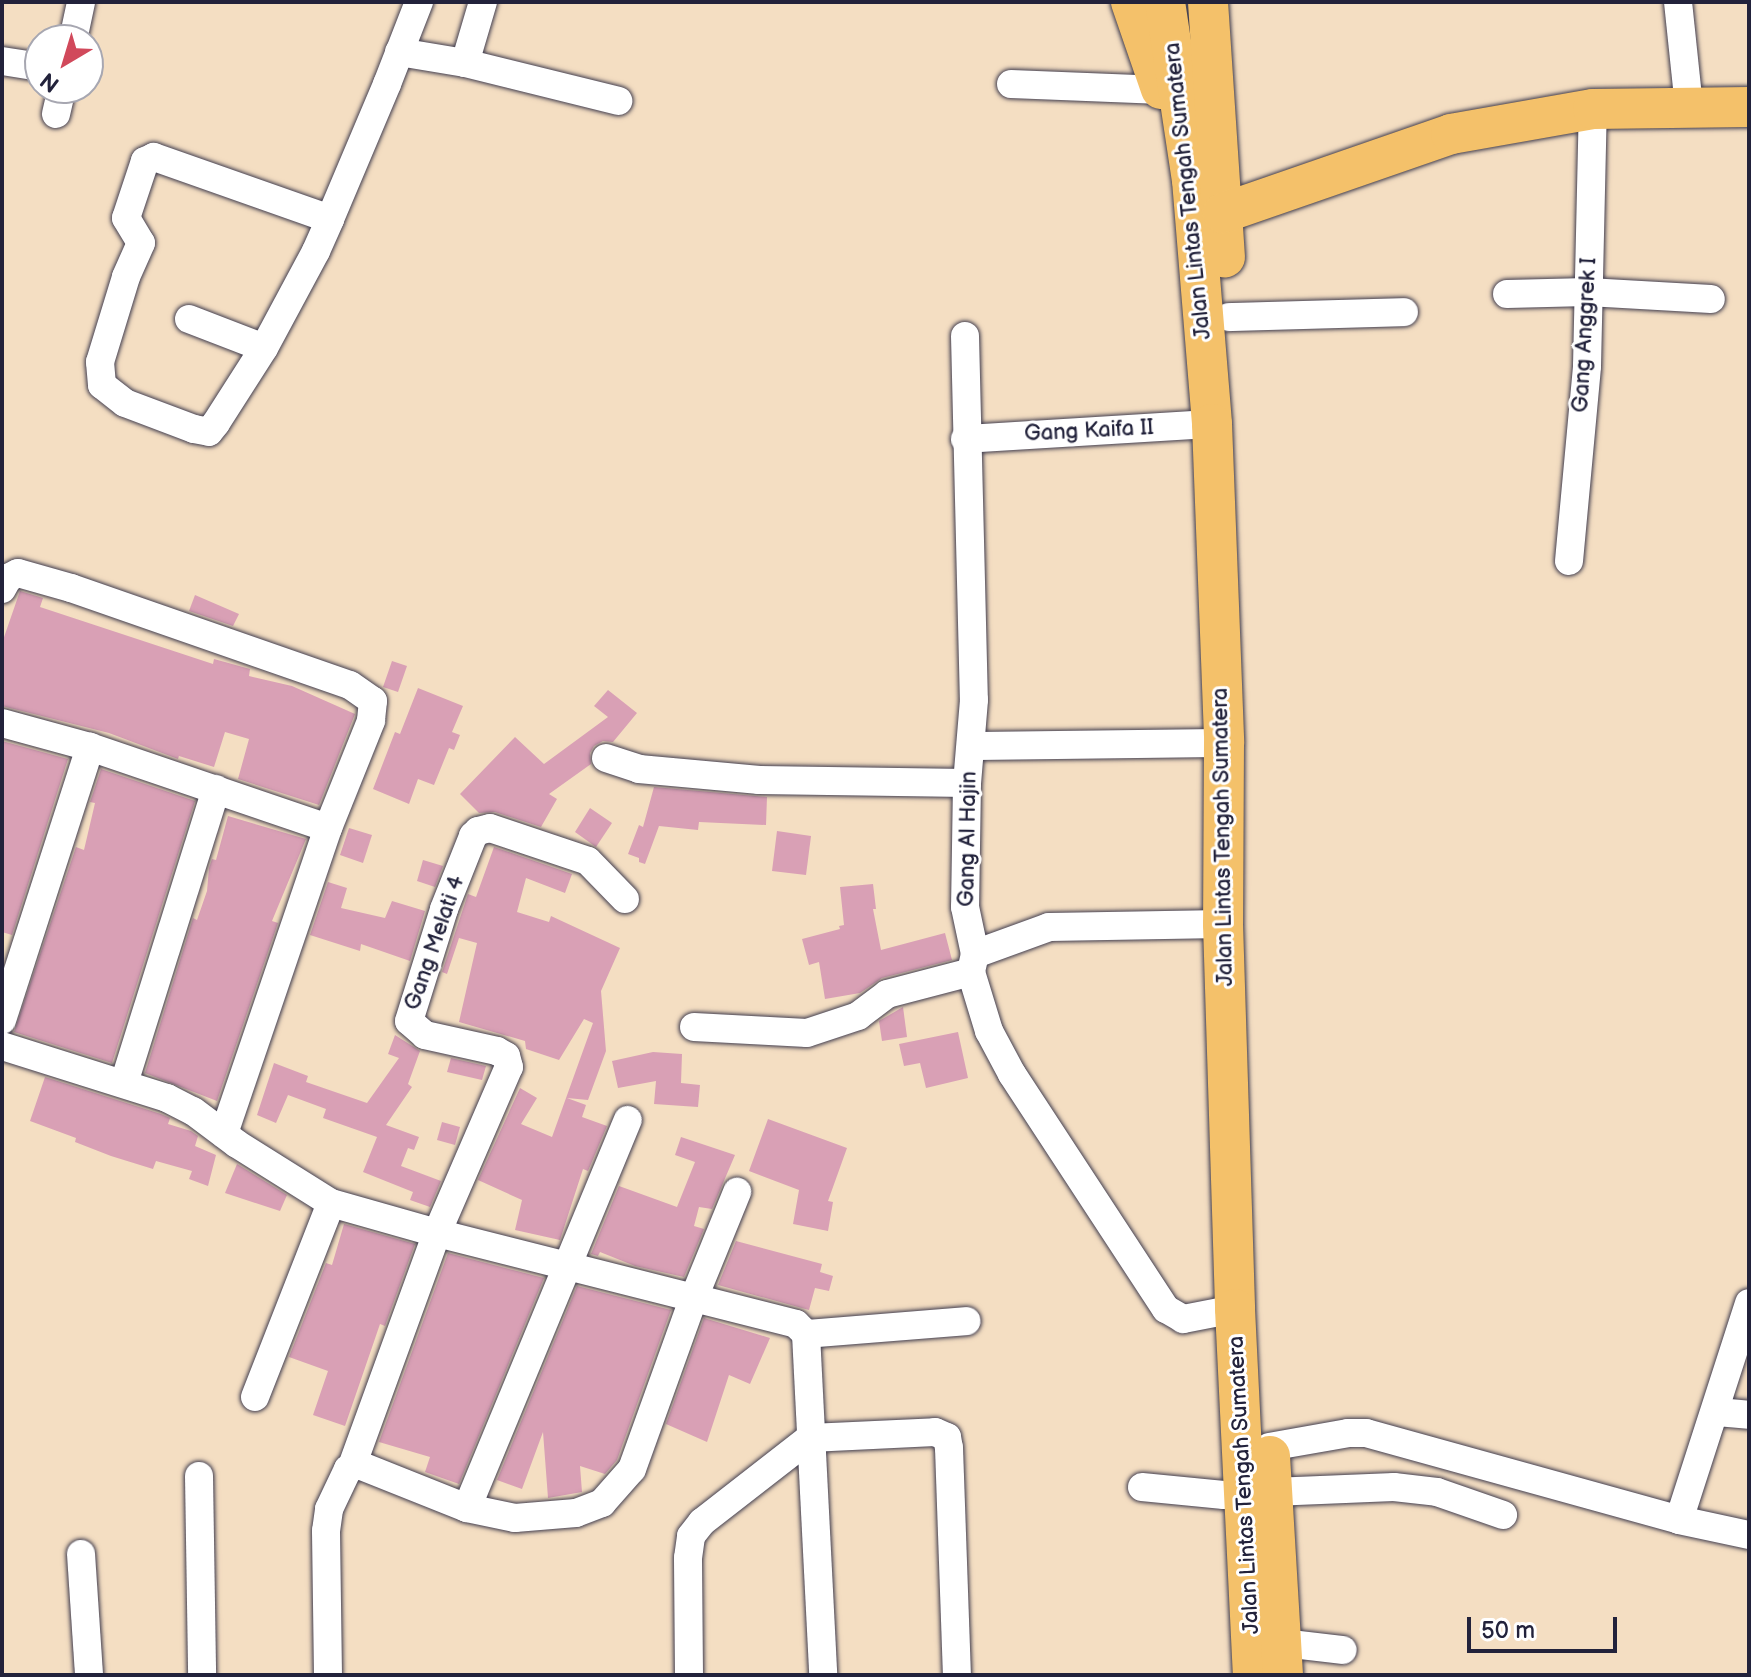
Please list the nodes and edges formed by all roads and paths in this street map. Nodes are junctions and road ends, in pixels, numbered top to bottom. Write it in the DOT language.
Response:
graph roads {
  1 [pos="81,2"];
  2 [pos="419,2"];
  3 [pos="483,2"];
  4 [pos="1131,2"];
  5 [pos="1165,2"];
  6 [pos="1208,2"];
  7 [pos="1678,2"];
  8 [pos="76,24"];
  9 [pos="399,52"];
  10 [pos="2,61"];
  11 [pos="465,63"];
  12 [pos="24,64"];
  13 [pos="1011,84"];
  14 [pos="1162,90"];
  15 [pos="618,101"];
  16 [pos="1689,107"];
  17 [pos="1749,107"];
  18 [pos="1593,109"];
  19 [pos="1192,180"];
  20 [pos="1223,213"];
  21 [pos="330,219"];
  22 [pos="1588,292"];
  23 [pos="1507,294"];
  24 [pos="1711,299"];
  25 [pos="1404,312"];
  26 [pos="1229,317"];
  27 [pos="189,319"];
  28 [pos="965,336"];
  29 [pos="264,348"];
  30 [pos="1212,424"];
  31 [pos="965,439"];
  32 [pos="1569,561"];
  33 [pos="2,589"];
  34 [pos="2,723"];
  35 [pos="1224,743"];
  36 [pos="971,746"];
  37 [pos="90,747"];
  38 [pos="606,758"];
  39 [pos="967,783"];
  40 [pos="216,789"];
  41 [pos="328,828"];
  42 [pos="625,899"];
  43 [pos="1223,924"];
  44 [pos="973,963"];
  45 [pos="2,1020"];
  46 [pos="694,1027"];
  47 [pos="2,1046"];
  48 [pos="124,1083"];
  49 [pos="628,1120"];
  50 [pos="224,1134"];
  51 [pos="1243,1147"];
  52 [pos="737,1192"];
  53 [pos="331,1203"];
  54 [pos="1247,1217"];
  55 [pos="437,1233"];
  56 [pos="567,1264"];
  57 [pos="693,1300"];
  58 [pos="1749,1303"];
  59 [pos="1235,1309"];
  60 [pos="966,1321"];
  61 [pos="806,1334"];
  62 [pos="255,1397"];
  63 [pos="1717,1412"];
  64 [pos="1749,1415"];
  65 [pos="810,1429"];
  66 [pos="1269,1447"];
  67 [pos="350,1468"];
  68 [pos="199,1476"];
  69 [pos="1142,1487"];
  70 [pos="1259,1492"];
  71 [pos="467,1508"];
  72 [pos="1503,1515"];
  73 [pos="1679,1520"];
  74 [pos="1749,1535"];
  75 [pos="81,1554"];
  76 [pos="1343,1650"];
  77 [pos="1283,1659"];
  78 [pos="89,1675"];
  79 [pos="202,1675"];
  80 [pos="328,1675"];
  81 [pos="689,1675"];
  82 [pos="823,1675"];
  83 [pos="957,1675"];
  84 [pos="1253,1675"];
  1 -- 8 [label="street"];
  2 -- 9 [label="street"];
  3 -- 11 [label="street"];
  4 -- 14 [label="highway"];
  5 -- 19 [label="highway, Jalan Lintas Tengah Sumatera"];
  6 -- 20 [label="highway, Jalan Lintas Tengah Sumatera"];
  7 -- 16 [label="street"];
  9 -- 11 [label="street"];
  9 -- 21 [label="street"];
  10 -- 12 [label="street"];
  11 -- 15 [label="street"];
  13 -- 14 [label="street"];
  14 -- 19 [label="highway"];
  16 -- 17 [label="highway"];
  16 -- 18 [label="highway"];
  18 -- 20 [label="highway"];
  18 -- 22 [label="street, Gang Anggrek I"];
  19 -- 30 [label="highway, Jalan Lintas Tengah Sumatera"];
  20 -- 26 [label="highway, Jalan Lintas Tengah Sumatera"];
  21 -- 29 [label="street"];
  21 -- 29 [label="street"];
  22 -- 23 [label="street"];
  22 -- 24 [label="street"];
  22 -- 32 [label="street, Gang Anggrek I"];
  25 -- 26 [label="street"];
  26 -- 51 [label="highway, Jalan Lintas Tengah Sumatera"];
  27 -- 29 [label="street"];
  28 -- 31 [label="street, Gang Al Hajin"];
  30 -- 31 [label="street, Gang Kaifa II"];
  30 -- 35 [label="highway, Jalan Lintas Tengah Sumatera"];
  31 -- 36 [label="street, Gang Al Hajin"];
  33 -- 41 [label="street"];
  34 -- 37 [label="street"];
  35 -- 36 [label="street"];
  35 -- 43 [label="highway, Jalan Lintas Tengah Sumatera"];
  36 -- 39 [label="street, Gang Al Hajin"];
  37 -- 40 [label="street"];
  37 -- 45 [label="street"];
  38 -- 39 [label="street"];
  39 -- 44 [label="street, Gang Al Hajin"];
  40 -- 41 [label="street"];
  40 -- 48 [label="street"];
  41 -- 50 [label="street"];
  42 -- 55 [label="street, Gang Melati 4"];
  43 -- 44 [label="street"];
  43 -- 51 [label="highway, Jalan Lintas Tengah Sumatera"];
  44 -- 46 [label="street"];
  44 -- 59 [label="street, Gang Al Hajin"];
  47 -- 48 [label="street"];
  48 -- 50 [label="street"];
  49 -- 56 [label="street"];
  50 -- 53 [label="street"];
  51 -- 54 [label="highway, Jalan Lintas Tengah Sumatera"];
  52 -- 57 [label="street"];
  53 -- 55 [label="street"];
  53 -- 62 [label="street"];
  54 -- 59 [label="highway, Jalan Lintas Tengah Sumatera"];
  54 -- 66 [label="highway, Jalan Lintas Tengah Sumatera"];
  55 -- 56 [label="street"];
  55 -- 67 [label="street"];
  56 -- 57 [label="street"];
  56 -- 71 [label="street"];
  57 -- 61 [label="street"];
  57 -- 71 [label="street"];
  58 -- 63 [label="street"];
  59 -- 70 [label="highway, Jalan Lintas Tengah Sumatera"];
  60 -- 61 [label="street"];
  61 -- 65 [label="street"];
  63 -- 64 [label="street"];
  63 -- 73 [label="street"];
  65 -- 81 [label="street"];
  65 -- 82 [label="street"];
  65 -- 83 [label="street"];
  66 -- 70 [label="highway, Jalan Lintas Tengah Sumatera"];
  66 -- 73 [label="street"];
  67 -- 71 [label="street"];
  67 -- 80 [label="street"];
  68 -- 79 [label="street"];
  69 -- 70 [label="street"];
  70 -- 72 [label="street"];
  70 -- 77 [label="highway, Jalan Lintas Tengah Sumatera"];
  70 -- 84 [label="highway, Jalan Lintas Tengah Sumatera"];
  73 -- 74 [label="street"];
  75 -- 78 [label="street"];
  76 -- 77 [label="street"];
}
